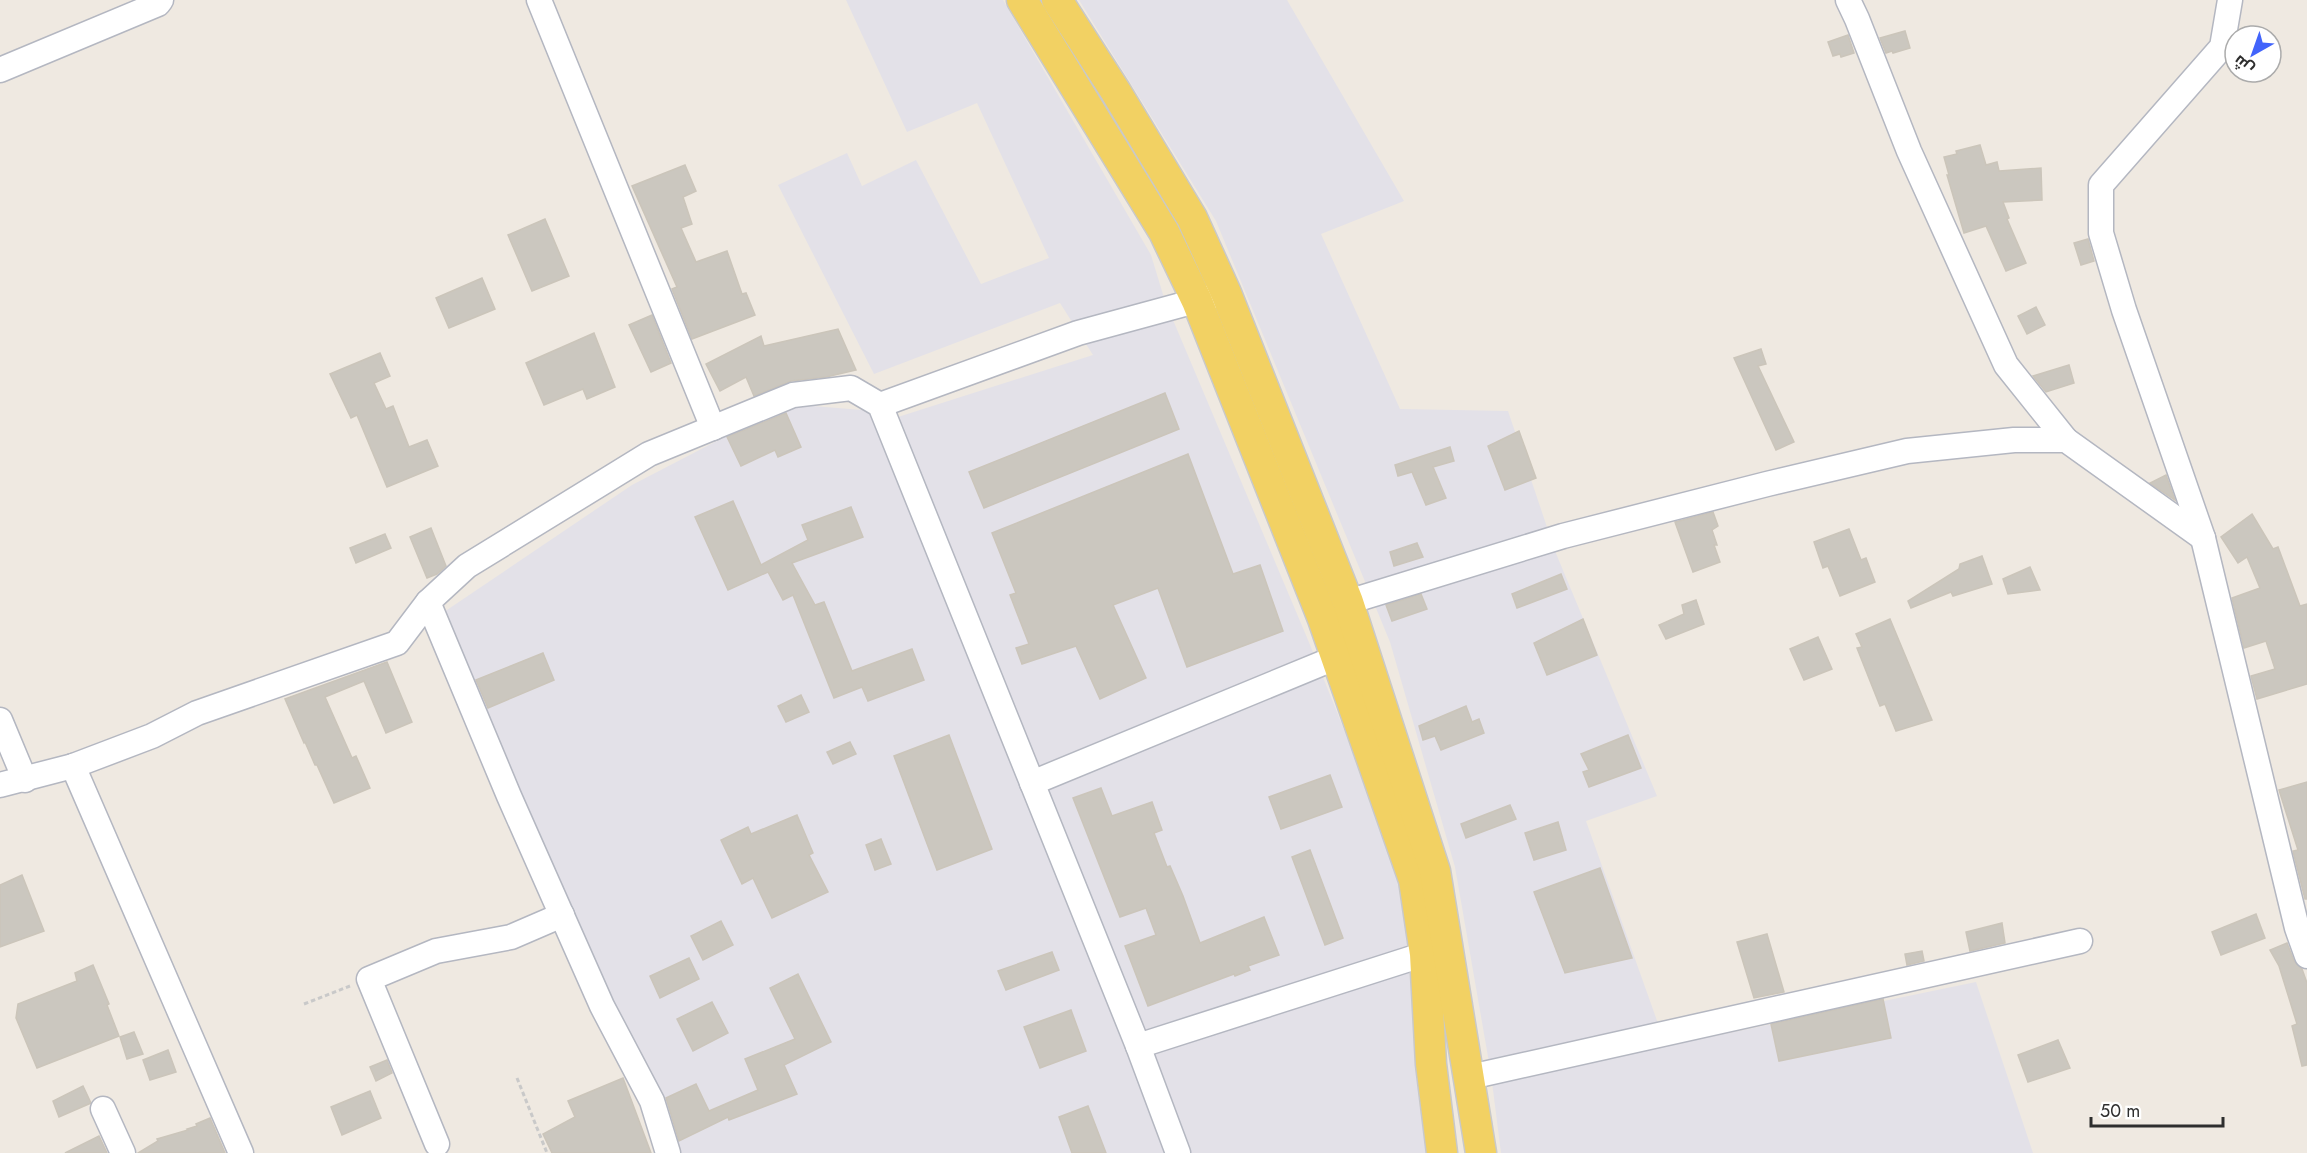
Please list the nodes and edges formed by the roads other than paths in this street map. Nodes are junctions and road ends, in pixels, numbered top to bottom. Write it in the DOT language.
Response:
graph roads {
  1 [pos="161,0"];
  2 [pos="539,0"];
  3 [pos="1023,0"];
  4 [pos="1057,0"];
  5 [pos="1848,0"];
  6 [pos="2230,0"];
  7 [pos="0,70"];
  8 [pos="1192,218"];
  9 [pos="1164,232"];
  10 [pos="1226,293"];
  11 [pos="1197,301"];
  12 [pos="880,405"];
  13 [pos="713,428"];
  14 [pos="2066,440"];
  15 [pos="2203,538"];
  16 [pos="428,602"];
  17 [pos="1348,602"];
  18 [pos="1349,654"];
  19 [pos="0,720"];
  20 [pos="73,766"];
  21 [pos="25,780"];
  22 [pos="1032,783"];
  23 [pos="0,785"];
  24 [pos="562,915"];
  25 [pos="2080,941"];
  26 [pos="1435,947"];
  27 [pos="2307,956"];
  28 [pos="1138,1046"];
  29 [pos="1470,1077"];
  30 [pos="103,1109"];
  31 [pos="437,1144"];
  32 [pos="123,1153"];
  33 [pos="240,1153"];
  34 [pos="668,1153"];
  35 [pos="1178,1153"];
  36 [pos="1442,1153"];
  37 [pos="1481,1153"];
  1 -- 7 [label="street"];
  2 -- 13 [label="street"];
  3 -- 9 [label="main road"];
  4 -- 8 [label="main road"];
  5 -- 14 [label="street"];
  6 -- 15 [label="street"];
  8 -- 9 [label="main road"];
  8 -- 10 [label="main road"];
  9 -- 11 [label="main road"];
  10 -- 11 [label="street"];
  10 -- 17 [label="main road"];
  11 -- 12 [label="street"];
  11 -- 18 [label="main road"];
  12 -- 13 [label="street"];
  12 -- 22 [label="street"];
  13 -- 16 [label="street"];
  14 -- 15 [label="street"];
  14 -- 17 [label="street"];
  15 -- 27 [label="street"];
  16 -- 20 [label="street"];
  16 -- 24 [label="street"];
  17 -- 18 [label="main road"];
  18 -- 22 [label="street"];
  18 -- 26 [label="main road"];
  19 -- 21 [label="street"];
  20 -- 21 [label="street"];
  20 -- 33 [label="street"];
  21 -- 23 [label="street"];
  22 -- 28 [label="street"];
  24 -- 31 [label="street"];
  24 -- 34 [label="street"];
  25 -- 29 [label="street"];
  26 -- 28 [label="street"];
  26 -- 29 [label="main road"];
  26 -- 36 [label="main road"];
  28 -- 35 [label="street"];
  29 -- 37 [label="main road"];
  30 -- 32 [label="street"];
}
